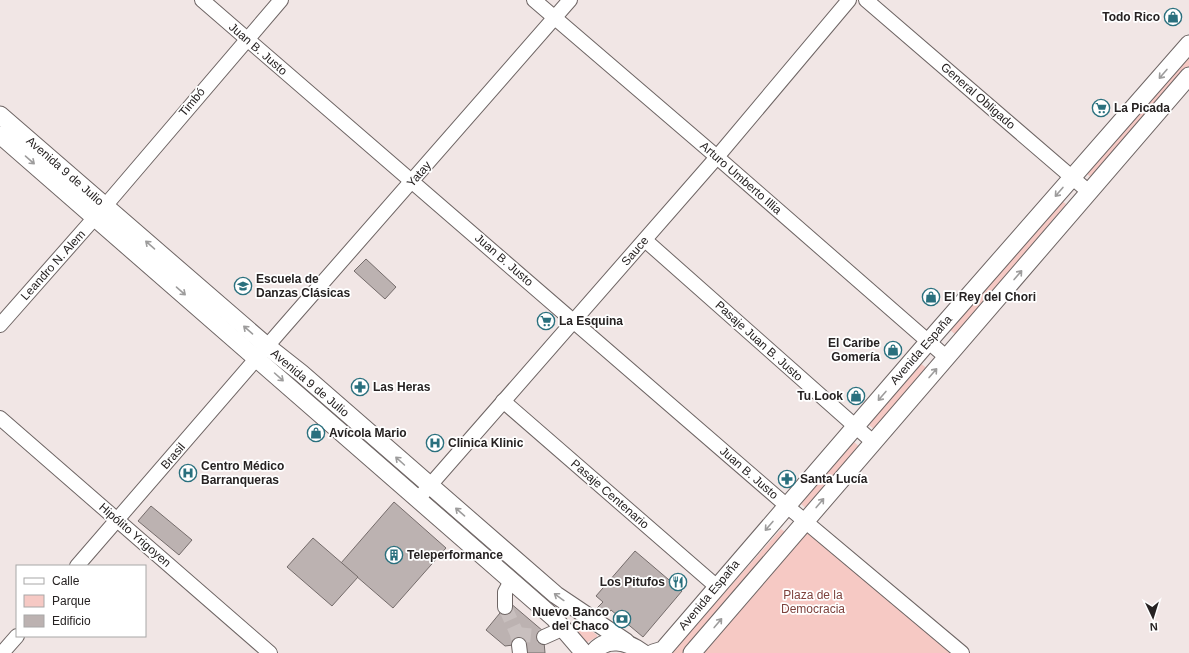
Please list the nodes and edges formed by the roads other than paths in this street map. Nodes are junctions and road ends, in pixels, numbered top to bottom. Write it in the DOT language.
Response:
graph roads {
  1 [pos="202,0"];
  2 [pos="281,0"];
  3 [pos="534,0"];
  4 [pos="570,0"];
  5 [pos="850,0"];
  6 [pos="866,0"];
  7 [pos="555,18"];
  8 [pos="246,39"];
  9 [pos="1189,44"];
  10 [pos="1189,76"];
  11 [pos="0,115"];
  12 [pos="0,135"];
  13 [pos="717,157"];
  14 [pos="1072,178"];
  15 [pos="412,182"];
  16 [pos="1089,192"];
  17 [pos="100,211"];
  18 [pos="645,240"];
  19 [pos="574,320"];
  20 [pos="0,324"];
  21 [pos="929,341"];
  22 [pos="263,353"];
  23 [pos="946,357"];
  24 [pos="504,401"];
  25 [pos="0,418"];
  26 [pos="855,426"];
  27 [pos="873,442"];
  28 [pos="430,485"];
  29 [pos="418,499"];
  30 [pos="786,506"];
  31 [pos="118,520"];
  32 [pos="805,521"];
  33 [pos="79,565"];
  34 [pos="511,581"];
  35 [pos="716,586"];
  36 [pos="505,608"];
  37 [pos="564,628"];
  38 [pos="16,637"];
  39 [pos="544,638"];
  40 [pos="626,642"];
  41 [pos="2,653"];
  42 [pos="270,653"];
  43 [pos="584,653"];
  44 [pos="593,653"];
  45 [pos="643,653"];
  46 [pos="653,653"];
  47 [pos="692,653"];
  48 [pos="962,653"];
  1 -- 8 [label="street, Juan B. Justo"];
  2 -- 8 [label="street, Timbó"];
  3 -- 7 [label="street, Arturo Umberto Illia"];
  4 -- 7 [label="street, Yatay"];
  5 -- 13 [label="street, Sauce"];
  6 -- 14 [label="street, General Obligado"];
  7 -- 13 [label="street, Arturo Umberto Illia"];
  7 -- 15 [label="street, Yatay"];
  8 -- 15 [label="street, Juan B. Justo"];
  8 -- 17 [label="street, Timbó"];
  9 -- 14 [label="main road, Avenida España, one-way"];
  10 -- 16 [label="main road, Avenida España"];
  11 -- 17 [label="main road, Avenida 9 de Julio"];
  12 -- 17 [label="main road, Avenida 9 de Julio, one-way"];
  13 -- 18 [label="street, Sauce"];
  13 -- 21 [label="street, Arturo Umberto Illia"];
  14 -- 16 [label="street, General Obligado"];
  14 -- 21 [label="main road, Avenida España, one-way"];
  15 -- 19 [label="street, Juan B. Justo"];
  15 -- 22 [label="street, Yatay"];
  23 -- 16 [label="main road, Avenida España, one-way"];
  17 -- 20 [label="street, Leandro N. Alem"];
  17 -- 22 [label="main road, Avenida 9 de Julio"];
  18 -- 19 [label="street, Sauce"];
  18 -- 26 [label="street, Pasaje Juan B. Justo"];
  19 -- 24 [label="street, Sauce"];
  19 -- 30 [label="street, Juan B. Justo"];
  21 -- 23 [label="street, Arturo Umberto Illia"];
  21 -- 26 [label="main road, Avenida España, one-way"];
  28 -- 22 [label="main road, Avenida 9 de Julio, one-way"];
  22 -- 29 [label="main road, Avenida 9 de Julio, one-way"];
  22 -- 31 [label="street, Brasil"];
  27 -- 23 [label="main road, Avenida España, one-way"];
  24 -- 28 [label="street, Sauce"];
  24 -- 35 [label="street, Pasaje Centenario"];
  25 -- 31 [label="street, Hipólito Yrigoyen"];
  26 -- 27 [label="street, Pasaje Juan B. Justo"];
  26 -- 30 [label="main road, Avenida España"];
  32 -- 27 [label="main road, Avenida España, one-way"];
  28 -- 29 [label="street, Sauce"];
  40 -- 28 [label="main road, Avenida 9 de Julio, one-way"];
  29 -- 34 [label="main road, Avenida 9 de Julio"];
  30 -- 32 [label="street, Juan B. Justo"];
  30 -- 35 [label="main road, Avenida España, one-way"];
  31 -- 33 [label="street, Brasil"];
  31 -- 42 [label="street, Hipólito Yrigoyen"];
  47 -- 32 [label="main road, Avenida España, one-way"];
  32 -- 48 [label="street, Juan B. Justo"];
  34 -- 36 [label="street"];
  34 -- 37 [label="main road, Avenida 9 de Julio"];
  35 -- 46 [label="main road, Avenida España"];
  37 -- 39 [label="street"];
  37 -- 43 [label="main road, Avenida 9 de Julio"];
  38 -- 41 [label="street"];
  40 -- 44 [label="main road"];
  40 -- 45 [label="main road, Avenida 9 de Julio"];
}
